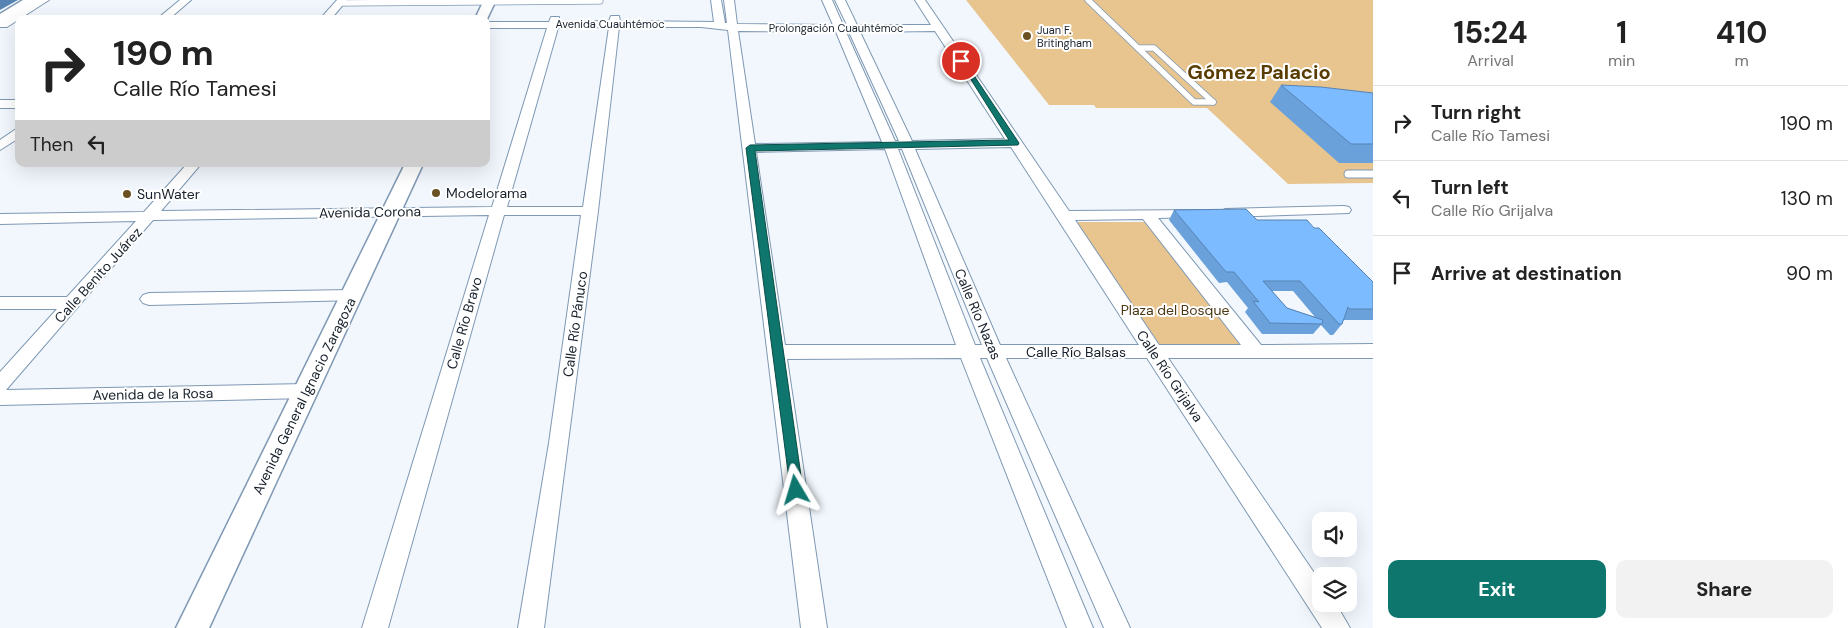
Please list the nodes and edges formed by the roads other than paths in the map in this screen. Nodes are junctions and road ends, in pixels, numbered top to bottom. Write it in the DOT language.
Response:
graph roads {
  1 [pos="22,0"];
  2 [pos="33,0"];
  3 [pos="44,0"];
  4 [pos="186,0"];
  5 [pos="716,0"];
  6 [pos="729,0"];
  7 [pos="827,0"];
  8 [pos="840,0"];
  9 [pos="920,0"];
  10 [pos="1088,0"];
  11 [pos="341,1"];
  12 [pos="490,1"];
  13 [pos="600,1"];
  14 [pos="0,13"];
  15 [pos="16,15"];
  16 [pos="167,15"];
  17 [pos="329,15"];
  18 [pos="483,15"];
  19 [pos="15,16"];
  20 [pos="490,20"];
  21 [pos="614,21"];
  22 [pos="554,22"];
  23 [pos="1,23"];
  24 [pos="727,23"];
  25 [pos="490,24"];
  26 [pos="15,25"];
  27 [pos="937,25"];
  28 [pos="846,26"];
  29 [pos="1138,48"];
  30 [pos="0,104"];
  31 [pos="15,104"];
  32 [pos="1015,143"];
  33 [pos="898,145"];
  34 [pos="750,148"];
  35 [pos="192,167"];
  36 [pos="413,167"];
  37 [pos="1348,174"];
  38 [pos="1373,174"];
  39 [pos="591,210"];
  40 [pos="1344,210"];
  41 [pos="392,211"];
  42 [pos="496,211"];
  43 [pos="1296,212"];
  44 [pos="1147,214"];
  45 [pos="1064,216"];
  46 [pos="150,217"];
  47 [pos="0,219"];
  48 [pos="1310,225"];
  49 [pos="352,296"];
  50 [pos="149,299"];
  51 [pos="0,303"];
  52 [pos="72,303"];
  53 [pos="778,352"];
  54 [pos="968,352"];
  55 [pos="994,352"];
  56 [pos="1154,352"];
  57 [pos="1256,352"];
  58 [pos="1373,352"];
  59 [pos="0,386"];
  60 [pos="306,391"];
  61 [pos="0,398"];
  62 [pos="192,628"];
  63 [pos="375,628"];
  64 [pos="531,628"];
  65 [pos="814,628"];
  66 [pos="1080,628"];
  67 [pos="1117,628"];
  68 [pos="1337,628"];
  1 -- 14 [label="street"];
  2 -- 23 [label="main road"];
  3 -- 15 [label="street"];
  4 -- 16 [label="street"];
  5 -- 24 [label="street"];
  6 -- 24 [label="street"];
  7 -- 28 [label="street, Calle Río Nazas"];
  8 -- 28 [label="street, Calle Río Nazas"];
  9 -- 27 [label="street, Calle Río Grijalva"];
  10 -- 29 [label="lane"];
  11 -- 12 [label="lane"];
  11 -- 17 [label="street"];
  12 -- 13 [label="lane"];
  12 -- 18 [label="street"];
  19 -- 23 [label="street"];
  20 -- 22 [label="street, Avenida Cuauhtémoc"];
  21 -- 22 [label="street, Avenida Cuauhtémoc"];
  21 -- 24 [label="street, Avenida Cuauhtémoc"];
  21 -- 39 [label="street, Calle Río Pánuco"];
  22 -- 25 [label="street, Avenida Cuauhtémoc"];
  22 -- 42 [label="street, Calle Río Bravo"];
  23 -- 26 [label="street"];
  24 -- 28 [label="street, Prolongación Cuauhtémoc"];
  24 -- 34 [label="street"];
  27 -- 28 [label="street, Prolongación Cuauhtémoc"];
  27 -- 32 [label="street, Calle Río Grijalva"];
  28 -- 33 [label="street, Calle Río Nazas"];
  29 -- 29 [label="lane"];
  30 -- 31 [label="street"];
  32 -- 33 [label="street"];
  32 -- 45 [label="street, Calle Río Grijalva"];
  33 -- 34 [label="street"];
  33 -- 54 [label="street, Calle Río Nazas"];
  33 -- 55 [label="street, Calle Río Nazas"];
  34 -- 53 [label="street"];
  35 -- 46 [label="street, Calle Benito Juárez"];
  36 -- 41 [label="street, Avenida General Ignacio Zaragoza"];
  37 -- 38 [label="lane"];
  39 -- 42 [label="street, Avenida Corona"];
  39 -- 64 [label="street, Calle Río Pánuco"];
  40 -- 43 [label="street"];
  41 -- 42 [label="street, Avenida Corona"];
  41 -- 46 [label="street, Avenida Corona"];
  41 -- 49 [label="street, Avenida General Ignacio Zaragoza"];
  42 -- 63 [label="street, Calle Río Bravo"];
  43 -- 44 [label="street"];
  43 -- 48 [label="street"];
  44 -- 45 [label="street"];
  44 -- 57 [label="street"];
  45 -- 56 [label="street, Calle Río Grijalva"];
  46 -- 47 [label="street, Avenida Corona"];
  46 -- 52 [label="street, Calle Benito Juárez"];
  49 -- 50 [label="street"];
  49 -- 60 [label="street, Avenida General Ignacio Zaragoza"];
  51 -- 52 [label="street"];
  52 -- 59 [label="street, Calle Benito Juárez"];
  53 -- 54 [label="street, Calle Río Balsas"];
  53 -- 65 [label="street"];
  54 -- 55 [label="street, Calle Río Balsas"];
  54 -- 66 [label="street, Calle Río Nazas"];
  55 -- 56 [label="street, Calle Río Balsas"];
  55 -- 67 [label="street, Calle Río Nazas"];
  56 -- 57 [label="street, Calle Río Balsas"];
  56 -- 68 [label="street, Calle Río Grijalva"];
  57 -- 58 [label="street, Calle Río Balsas"];
  60 -- 61 [label="street, Avenida de la Rosa"];
  60 -- 62 [label="street, Avenida General Ignacio Zaragoza"];
}
